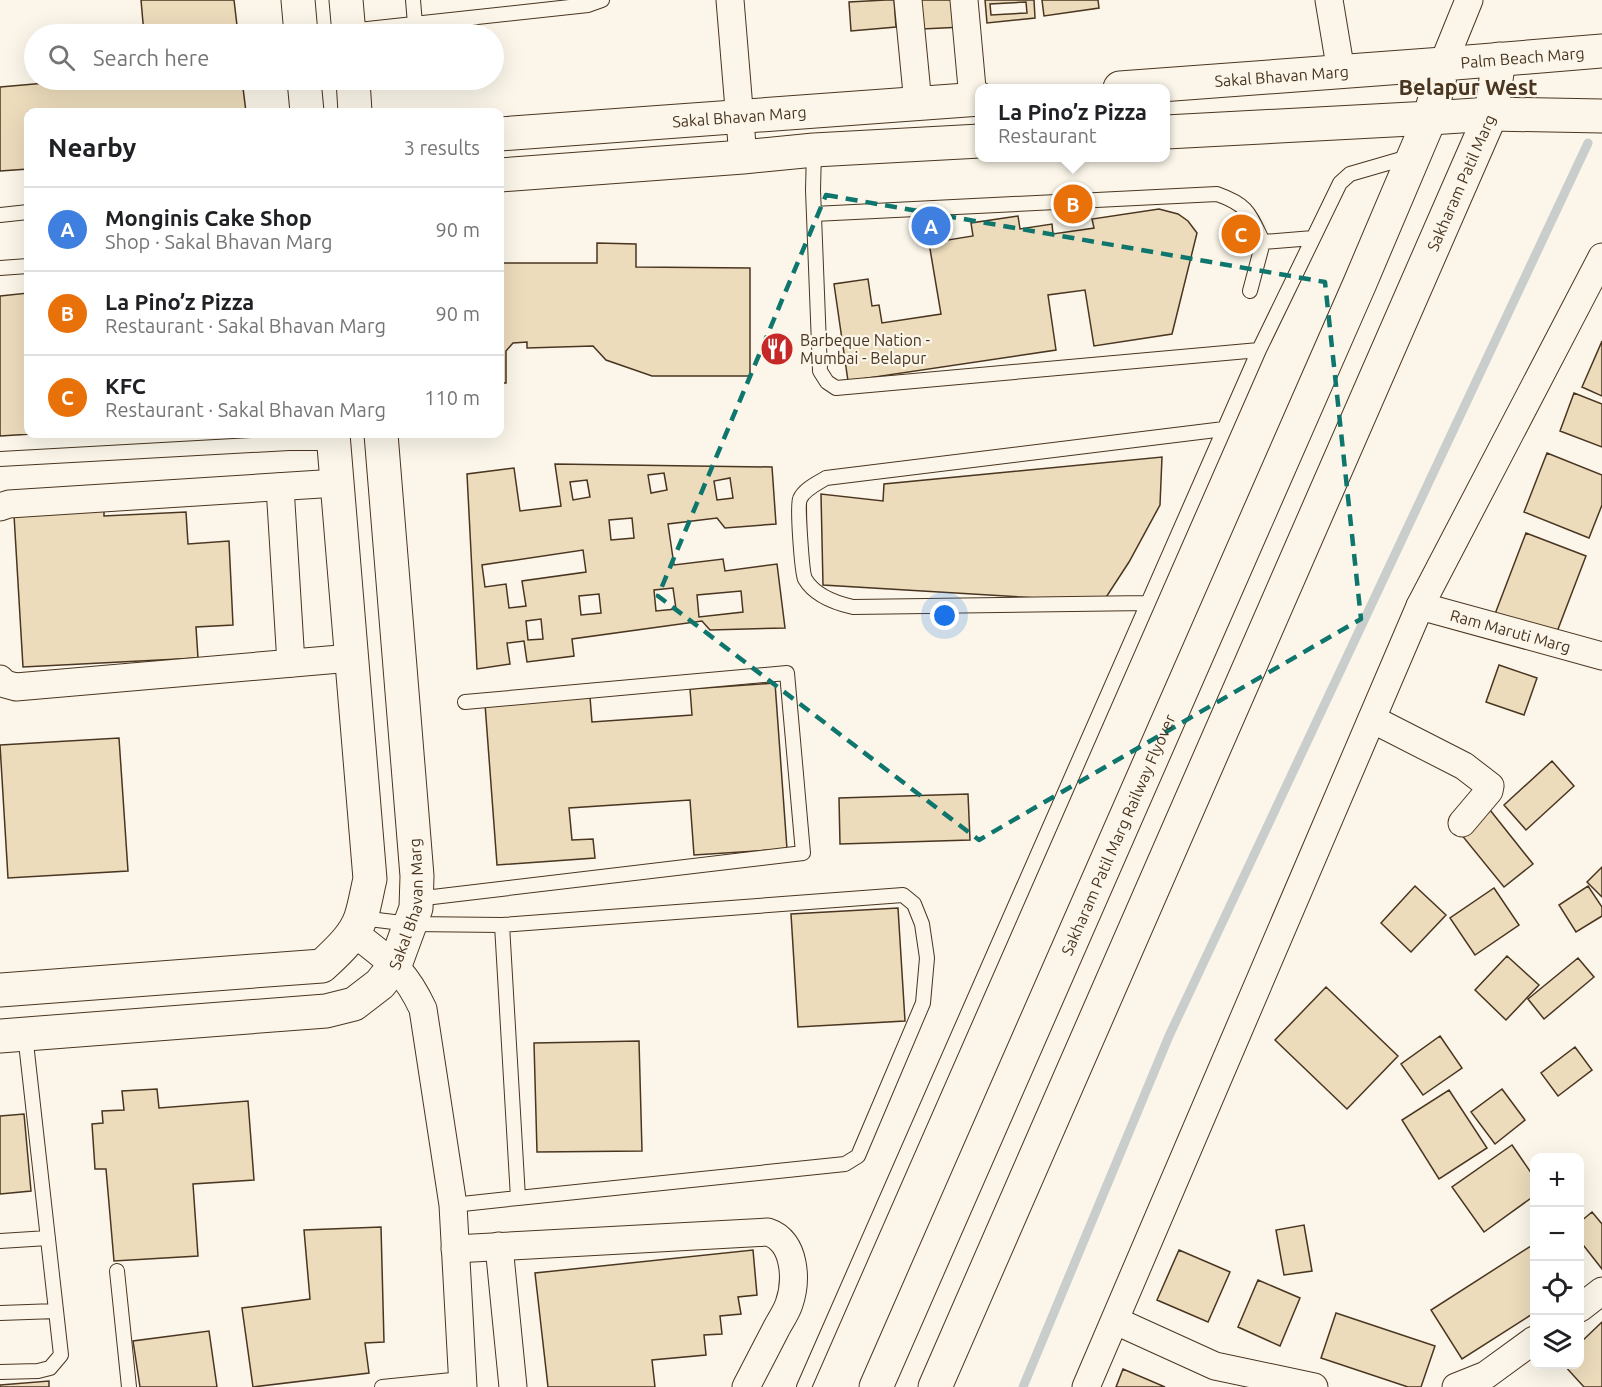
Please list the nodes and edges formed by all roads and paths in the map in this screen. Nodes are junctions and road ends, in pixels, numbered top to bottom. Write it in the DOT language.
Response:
graph roads {
  1 [pos="298,0"];
  2 [pos="413,0"];
  3 [pos="602,0"];
  4 [pos="730,0"];
  5 [pos="908,0"];
  6 [pos="964,0"];
  7 [pos="976,0"];
  8 [pos="1329,0"];
  9 [pos="1469,0"];
  10 [pos="348,22"];
  11 [pos="300,24"];
  12 [pos="416,24"];
  13 [pos="1602,51"];
  14 [pos="1499,59"];
  15 [pos="1443,64"];
  16 [pos="1341,72"];
  17 [pos="977,84"];
  18 [pos="979,84"];
  19 [pos="1170,84"];
  20 [pos="305,90"];
  21 [pos="353,90"];
  22 [pos="975,97"];
  23 [pos="918,104"];
  24 [pos="307,108"];
  25 [pos="355,108"];
  26 [pos="1491,114"];
  27 [pos="740,116"];
  28 [pos="1602,116"];
  29 [pos="1430,118"];
  30 [pos="1170,132"];
  31 [pos="504,134"];
  32 [pos="975,141"];
  33 [pos="814,150"];
  34 [pos="1414,156"];
  35 [pos="743,157"];
  36 [pos="504,175"];
  37 [pos="24,212"];
  38 [pos="814,214"];
  39 [pos="0,215"];
  40 [pos="1313,238"];
  41 [pos="1263,242"];
  42 [pos="1602,258"];
  43 [pos="24,266"];
  44 [pos="0,268"];
  45 [pos="1250,291"];
  46 [pos="1259,350"];
  47 [pos="1224,429"];
  48 [pos="334,438"];
  49 [pos="381,438"];
  50 [pos="0,459"];
  51 [pos="338,483"];
  52 [pos="280,487"];
  53 [pos="0,507"];
  54 [pos="1148,603"];
  55 [pos="1420,606"];
  56 [pos="1602,656"];
  57 [pos="351,658"];
  58 [pos="291,663"];
  59 [pos="0,679"];
  60 [pos="465,702"];
  61 [pos="1372,719"];
  62 [pos="1462,823"];
  63 [pos="413,911"];
  64 [pos="357,925"];
  65 [pos="502,925"];
  66 [pos="395,965"];
  67 [pos="0,990"];
  68 [pos="13,1035"];
  69 [pos="518,1198"];
  70 [pos="453,1204"];
  71 [pos="48,1238"];
  72 [pos="0,1241"];
  73 [pos="499,1246"];
  74 [pos="455,1249"];
  75 [pos="117,1271"];
  76 [pos="1602,1291"];
  77 [pos="1584,1305"];
  78 [pos="56,1311"];
  79 [pos="0,1313"];
  80 [pos="1116,1322"];
  81 [pos="1530,1343"];
  82 [pos="0,1372"];
  83 [pos="1209,1377"];
  84 [pos="463,1383"];
  85 [pos="129,1387"];
  86 [pos="382,1387"];
  87 [pos="513,1387"];
  88 [pos="746,1387"];
  89 [pos="804,1387"];
  90 [pos="876,1387"];
  91 [pos="935,1387"];
  92 [pos="1086,1387"];
  93 [pos="1314,1387"];
  94 [pos="1456,1387"];
  1 -- 11 [label="main road"];
  2 -- 12 [label="lane"];
  3 -- 12 [label="lane"];
  4 -- 27 [label="street"];
  5 -- 23 [label="street"];
  6 -- 17 [label="street"];
  7 -- 18 [label="street"];
  8 -- 16 [label="street"];
  9 -- 15 [label="street"];
  10 -- 12 [label="lane"];
  13 -- 14 [label="main road, Palm Beach Marg"];
  14 -- 15 [label="main road, Palm Beach Marg"];
  14 -- 26 [label="main road, Sakharam Patil Marg"];
  15 -- 16 [label="main road, Sakal Bhavan Marg"];
  15 -- 29 [label="main road"];
  16 -- 19 [label="main road, Sakal Bhavan Marg"];
  20 -- 24 [label="main road"];
  21 -- 25 [label="main road"];
  22 -- 23 [label="main road, Sakal Bhavan Marg"];
  23 -- 27 [label="main road, Sakal Bhavan Marg"];
  26 -- 28 [label="main road"];
  26 -- 29 [label="main road"];
  26 -- 91 [label="main road, Sakharam Patil Marg"];
  27 -- 31 [label="main road, Sakal Bhavan Marg"];
  27 -- 35 [label="street"];
  29 -- 30 [label="main road"];
  29 -- 34 [label="main road"];
  32 -- 33 [label="main road"];
  33 -- 35 [label="main road"];
  33 -- 38 [label="lane"];
  34 -- 40 [label="lane"];
  34 -- 90 [label="main road, Sakharam Patil Marg Railway Flyover"];
  35 -- 36 [label="main road"];
  37 -- 39 [label="lane"];
  38 -- 41 [label="lane"];
  38 -- 46 [label="lane"];
  40 -- 41 [label="lane"];
  40 -- 46 [label="lane"];
  41 -- 45 [label="lane"];
  42 -- 55 [label="street"];
  43 -- 44 [label="lane"];
  46 -- 47 [label="lane"];
  47 -- 54 [label="lane"];
  47 -- 54 [label="lane"];
  48 -- 50 [label="lane"];
  48 -- 51 [label="main road"];
  49 -- 63 [label="main road, Sakal Bhavan Marg"];
  51 -- 52 [label="street"];
  51 -- 57 [label="main road"];
  52 -- 53 [label="street"];
  52 -- 58 [label="street"];
  54 -- 89 [label="lane"];
  55 -- 56 [label="street, Ram Maruti Marg"];
  55 -- 61 [label="street"];
  57 -- 58 [label="street"];
  57 -- 64 [label="main road"];
  58 -- 59 [label="street"];
  60 -- 63 [label="lane"];
  61 -- 62 [label="street"];
  61 -- 80 [label="street"];
  63 -- 64 [label="lane"];
  63 -- 65 [label="lane"];
  63 -- 66 [label="main road, Sakal Bhavan Marg"];
  64 -- 66 [label="street"];
  64 -- 67 [label="main road"];
  65 -- 69 [label="lane"];
  65 -- 69 [label="lane"];
  66 -- 68 [label="main road, Sakal Bhavan Marg"];
  66 -- 70 [label="street"];
  68 -- 71 [label="lane"];
  69 -- 70 [label="lane"];
  70 -- 74 [label="street"];
  71 -- 72 [label="lane"];
  71 -- 78 [label="lane"];
  73 -- 74 [label="street"];
  73 -- 87 [label="street"];
  73 -- 88 [label="street"];
  74 -- 84 [label="street"];
  75 -- 85 [label="lane"];
  76 -- 77 [label="street"];
  78 -- 79 [label="lane"];
  78 -- 82 [label="lane"];
  80 -- 83 [label="street"];
  80 -- 92 [label="street"];
  81 -- 94 [label="street"];
  83 -- 93 [label="street"];
  84 -- 86 [label="lane"];
}
